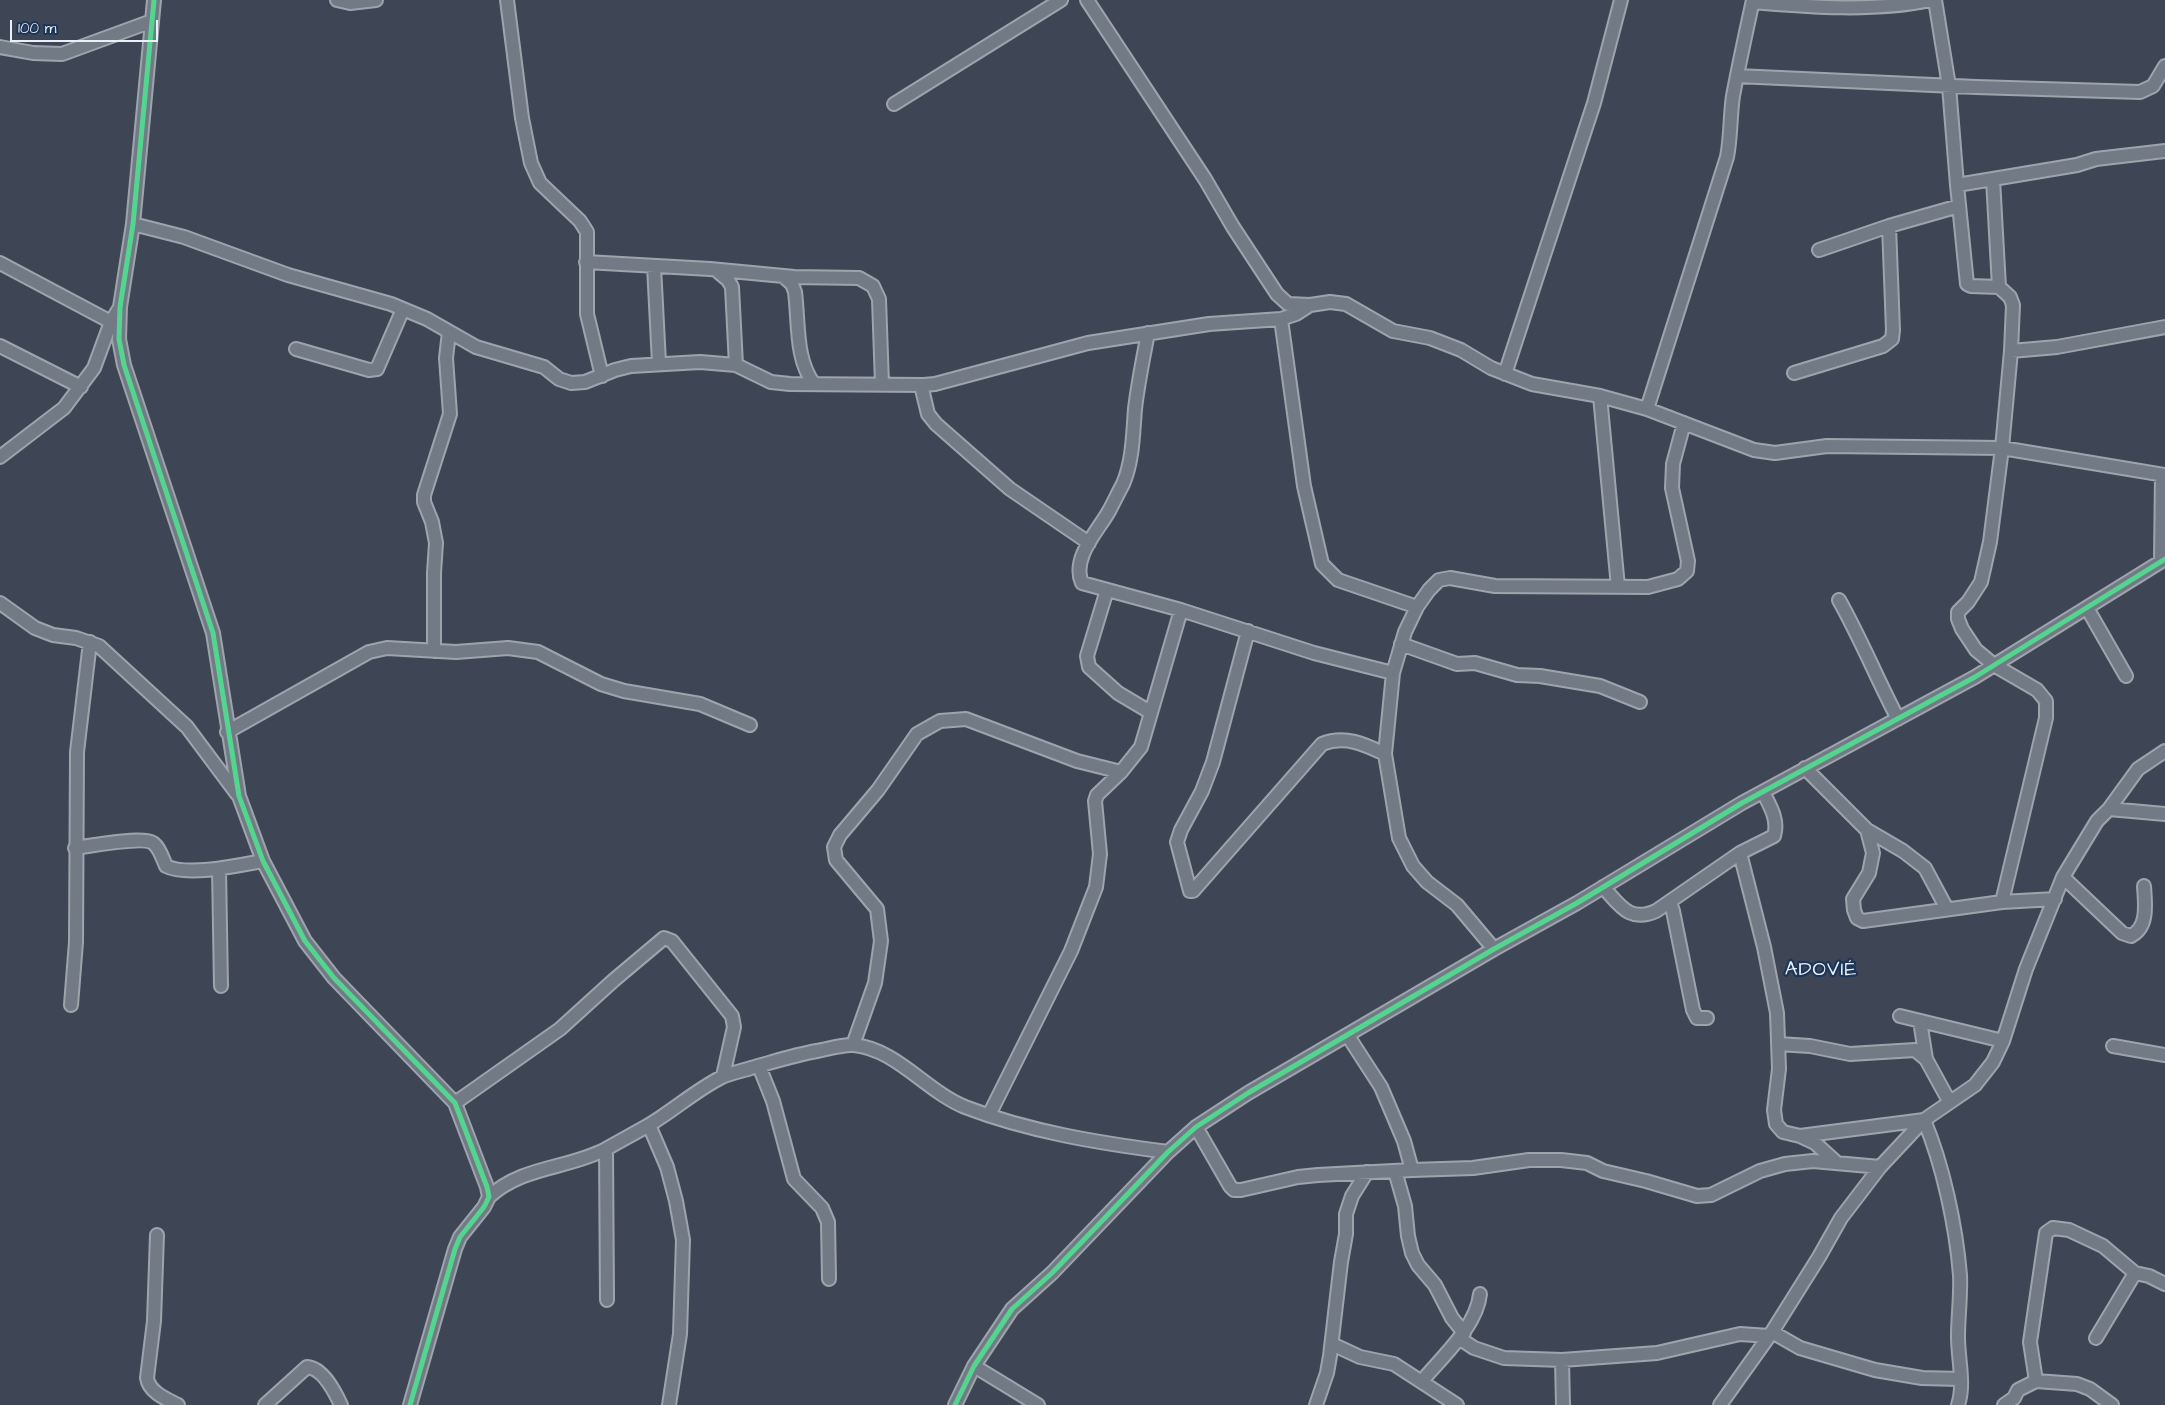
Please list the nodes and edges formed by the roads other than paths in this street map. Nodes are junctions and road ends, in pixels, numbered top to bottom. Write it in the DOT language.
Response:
graph roads {
  1 [pos="337,0"];
  2 [pos="376,0"];
  3 [pos="507,0"];
  4 [pos="1061,0"];
  5 [pos="1087,0"];
  6 [pos="1621,0"];
  7 [pos="1931,0"];
  8 [pos="1935,0"];
  9 [pos="1753,1"];
  10 [pos="158,2"];
  11 [pos="152,21"];
  12 [pos="0,47"];
  13 [pos="2165,66"];
  14 [pos="1737,76"];
  15 [pos="1949,86"];
  16 [pos="894,104"];
  17 [pos="2165,151"];
  18 [pos="1993,179"];
  19 [pos="1957,185"];
  20 [pos="1959,206"];
  21 [pos="133,224"];
  22 [pos="1889,226"];
  23 [pos="1819,250"];
  24 [pos="586,262"];
  25 [pos="0,263"];
  26 [pos="654,266"];
  27 [pos="715,270"];
  28 [pos="783,276"];
  29 [pos="1999,286"];
  30 [pos="1310,306"];
  31 [pos="120,307"];
  32 [pos="403,309"];
  33 [pos="1281,319"];
  34 [pos="111,322"];
  35 [pos="2165,327"];
  36 [pos="449,332"];
  37 [pos="1148,334"];
  38 [pos="0,346"];
  39 [pos="296,349"];
  40 [pos="2011,351"];
  41 [pos="659,363"];
  42 [pos="736,366"];
  43 [pos="1794,373"];
  44 [pos="1505,374"];
  45 [pos="602,376"];
  46 [pos="814,384"];
  47 [pos="882,384"];
  48 [pos="921,385"];
  49 [pos="81,387"];
  50 [pos="1600,396"];
  51 [pos="1647,409"];
  52 [pos="1684,423"];
  53 [pos="2002,448"];
  54 [pos="0,457"];
  55 [pos="2163,475"];
  56 [pos="1089,543"];
  57 [pos="2163,560"];
  58 [pos="1618,587"];
  59 [pos="1106,590"];
  60 [pos="1839,600"];
  61 [pos="0,603"];
  62 [pos="1417,607"];
  63 [pos="2088,608"];
  64 [pos="1181,610"];
  65 [pos="1248,631"];
  66 [pos="90,642"];
  67 [pos="1401,644"];
  68 [pos="434,651"];
  69 [pos="1994,665"];
  70 [pos="1393,673"];
  71 [pos="2126,676"];
  72 [pos="1640,702"];
  73 [pos="1150,712"];
  74 [pos="1898,719"];
  75 [pos="750,726"];
  76 [pos="227,732"];
  77 [pos="2165,751"];
  78 [pos="1385,754"];
  79 [pos="1805,768"];
  80 [pos="1121,772"];
  81 [pos="1762,792"];
  82 [pos="239,796"];
  83 [pos="2109,809"];
  84 [pos="2165,814"];
  85 [pos="1868,830"];
  86 [pos="75,848"];
  87 [pos="1740,853"];
  88 [pos="263,861"];
  89 [pos="219,869"];
  90 [pos="2063,877"];
  91 [pos="2144,886"];
  92 [pos="1604,887"];
  93 [pos="2055,899"];
  94 [pos="1670,902"];
  95 [pos="2002,902"];
  96 [pos="1947,910"];
  97 [pos="1494,949"];
  98 [pos="221,986"];
  99 [pos="71,1005"];
  100 [pos="1900,1016"];
  101 [pos="1707,1018"];
  102 [pos="1920,1021"];
  103 [pos="1348,1036"];
  104 [pos="2003,1041"];
  105 [pos="1778,1044"];
  106 [pos="854,1045"];
  107 [pos="2113,1046"];
  108 [pos="2165,1055"];
  109 [pos="1926,1059"];
  110 [pos="759,1066"];
  111 [pos="723,1076"];
  112 [pos="1948,1102"];
  113 [pos="455,1103"];
  114 [pos="988,1115"];
  115 [pos="1924,1120"];
  116 [pos="649,1125"];
  117 [pos="1196,1127"];
  118 [pos="1800,1136"];
  119 [pos="606,1149"];
  120 [pos="1168,1152"];
  121 [pos="1837,1163"];
  122 [pos="1880,1167"];
  123 [pos="1412,1170"];
  124 [pos="1395,1171"];
  125 [pos="1367,1172"];
  126 [pos="489,1197"];
  127 [pos="157,1235"];
  128 [pos="2135,1272"];
  129 [pos="830,1279"];
  130 [pos="2165,1284"];
  131 [pos="1480,1294"];
  132 [pos="608,1300"];
  133 [pos="1770,1334"];
  134 [pos="1461,1335"];
  135 [pos="2096,1338"];
  136 [pos="1332,1344"];
  137 [pos="1562,1360"];
  138 [pos="974,1366"];
  139 [pos="1960,1379"];
  140 [pos="1422,1381"];
  141 [pos="2036,1381"];
  142 [pos="178,1405"];
  143 [pos="265,1405"];
  144 [pos="341,1405"];
  145 [pos="410,1405"];
  146 [pos="668,1405"];
  147 [pos="954,1405"];
  148 [pos="1038,1405"];
  149 [pos="1316,1405"];
  150 [pos="1457,1405"];
  151 [pos="1563,1405"];
  152 [pos="1720,1405"];
  153 [pos="1958,1405"];
  154 [pos="2004,1405"];
  155 [pos="2112,1405"];
  1 -- 2 [label="street"];
  3 -- 24 [label="street"];
  4 -- 16 [label="street"];
  5 -- 30 [label="street"];
  6 -- 44 [label="street"];
  7 -- 9 [label="street"];
  8 -- 15 [label="street"];
  9 -- 14 [label="street"];
  10 -- 11 [label="street"];
  11 -- 12 [label="street"];
  11 -- 21 [label="street"];
  13 -- 15 [label="street"];
  14 -- 15 [label="street"];
  14 -- 51 [label="street"];
  15 -- 19 [label="street"];
  17 -- 18 [label="street"];
  18 -- 19 [label="street"];
  18 -- 29 [label="street"];
  19 -- 20 [label="street"];
  20 -- 22 [label="street"];
  20 -- 29 [label="street"];
  21 -- 31 [label="street"];
  21 -- 32 [label="street"];
  22 -- 23 [label="street"];
  22 -- 43 [label="street"];
  24 -- 26 [label="street"];
  24 -- 45 [label="street"];
  25 -- 34 [label="street"];
  26 -- 27 [label="street"];
  26 -- 41 [label="street"];
  27 -- 28 [label="street"];
  27 -- 42 [label="street"];
  28 -- 46 [label="street"];
  28 -- 47 [label="street"];
  29 -- 40 [label="street"];
  30 -- 33 [label="street"];
  30 -- 44 [label="street"];
  31 -- 34 [label="street"];
  31 -- 76 [label="street"];
  32 -- 36 [label="street"];
  32 -- 39 [label="street"];
  33 -- 37 [label="street"];
  33 -- 62 [label="street"];
  34 -- 49 [label="street"];
  35 -- 40 [label="street"];
  36 -- 45 [label="street"];
  36 -- 68 [label="street"];
  37 -- 48 [label="street"];
  37 -- 56 [label="street"];
  38 -- 49 [label="street"];
  40 -- 53 [label="street"];
  41 -- 42 [label="street"];
  41 -- 45 [label="street"];
  42 -- 46 [label="street"];
  44 -- 50 [label="street"];
  46 -- 47 [label="street"];
  47 -- 48 [label="street"];
  48 -- 56 [label="street"];
  49 -- 54 [label="street"];
  50 -- 51 [label="street"];
  50 -- 58 [label="street"];
  51 -- 52 [label="street"];
  52 -- 53 [label="street"];
  52 -- 58 [label="street"];
  53 -- 55 [label="street"];
  53 -- 69 [label="street"];
  55 -- 57 [label="street"];
  56 -- 59 [label="street"];
  57 -- 63 [label="street"];
  58 -- 62 [label="street"];
  59 -- 64 [label="street"];
  59 -- 73 [label="street"];
  60 -- 74 [label="street"];
  61 -- 66 [label="street"];
  62 -- 67 [label="street"];
  63 -- 69 [label="street"];
  63 -- 71 [label="street"];
  64 -- 65 [label="street"];
  64 -- 73 [label="street"];
  65 -- 70 [label="street"];
  65 -- 78 [label="street"];
  66 -- 82 [label="street"];
  66 -- 86 [label="street"];
  67 -- 70 [label="street"];
  67 -- 72 [label="street"];
  68 -- 75 [label="street"];
  68 -- 76 [label="street"];
  69 -- 74 [label="street"];
  69 -- 95 [label="street"];
  70 -- 78 [label="street"];
  73 -- 80 [label="street"];
  74 -- 79 [label="street"];
  76 -- 82 [label="street"];
  77 -- 83 [label="street"];
  78 -- 97 [label="street"];
  79 -- 81 [label="street"];
  79 -- 85 [label="street"];
  80 -- 106 [label="street"];
  80 -- 114 [label="street"];
  81 -- 87 [label="street"];
  81 -- 92 [label="street"];
  82 -- 88 [label="street"];
  83 -- 84 [label="street"];
  83 -- 90 [label="street"];
  85 -- 96 [label="street"];
  85 -- 96 [label="street"];
  86 -- 89 [label="street"];
  86 -- 99 [label="street"];
  87 -- 94 [label="street"];
  87 -- 105 [label="street"];
  88 -- 89 [label="street"];
  88 -- 113 [label="street"];
  89 -- 98 [label="street"];
  90 -- 91 [label="street"];
  90 -- 93 [label="street"];
  92 -- 94 [label="street"];
  92 -- 97 [label="street"];
  93 -- 95 [label="street"];
  93 -- 104 [label="street"];
  94 -- 101 [label="street"];
  95 -- 96 [label="street"];
  97 -- 103 [label="street"];
  100 -- 102 [label="street"];
  102 -- 104 [label="street"];
  102 -- 109 [label="street"];
  103 -- 117 [label="street"];
  103 -- 123 [label="street"];
  104 -- 112 [label="street"];
  105 -- 109 [label="street"];
  105 -- 118 [label="street"];
  106 -- 110 [label="street"];
  106 -- 114 [label="street"];
  107 -- 108 [label="street"];
  109 -- 112 [label="street"];
  110 -- 111 [label="street"];
  110 -- 129 [label="street"];
  111 -- 113 [label="street"];
  111 -- 116 [label="street"];
  112 -- 115 [label="street"];
  113 -- 126 [label="street"];
  114 -- 120 [label="street"];
  115 -- 118 [label="street"];
  115 -- 122 [label="street"];
  115 -- 139 [label="street"];
  116 -- 119 [label="street"];
  116 -- 146 [label="street"];
  117 -- 120 [label="street"];
  117 -- 125 [label="street"];
  118 -- 121 [label="street"];
  119 -- 126 [label="street"];
  119 -- 132 [label="street"];
  120 -- 138 [label="street"];
  121 -- 122 [label="street"];
  121 -- 123 [label="street"];
  122 -- 133 [label="street"];
  123 -- 124 [label="street"];
  124 -- 125 [label="street"];
  124 -- 134 [label="street"];
  125 -- 136 [label="street"];
  126 -- 145 [label="street"];
  127 -- 142 [label="street"];
  128 -- 130 [label="street"];
  128 -- 135 [label="street"];
  128 -- 141 [label="street"];
  131 -- 134 [label="street"];
  133 -- 137 [label="street"];
  133 -- 139 [label="street"];
  133 -- 152 [label="street"];
  134 -- 137 [label="street"];
  134 -- 140 [label="street"];
  136 -- 140 [label="street"];
  136 -- 149 [label="street"];
  137 -- 151 [label="street"];
  138 -- 147 [label="street"];
  138 -- 148 [label="street"];
  139 -- 153 [label="street"];
  140 -- 150 [label="street"];
  141 -- 154 [label="street"];
  141 -- 155 [label="street"];
  143 -- 144 [label="street"];
}
